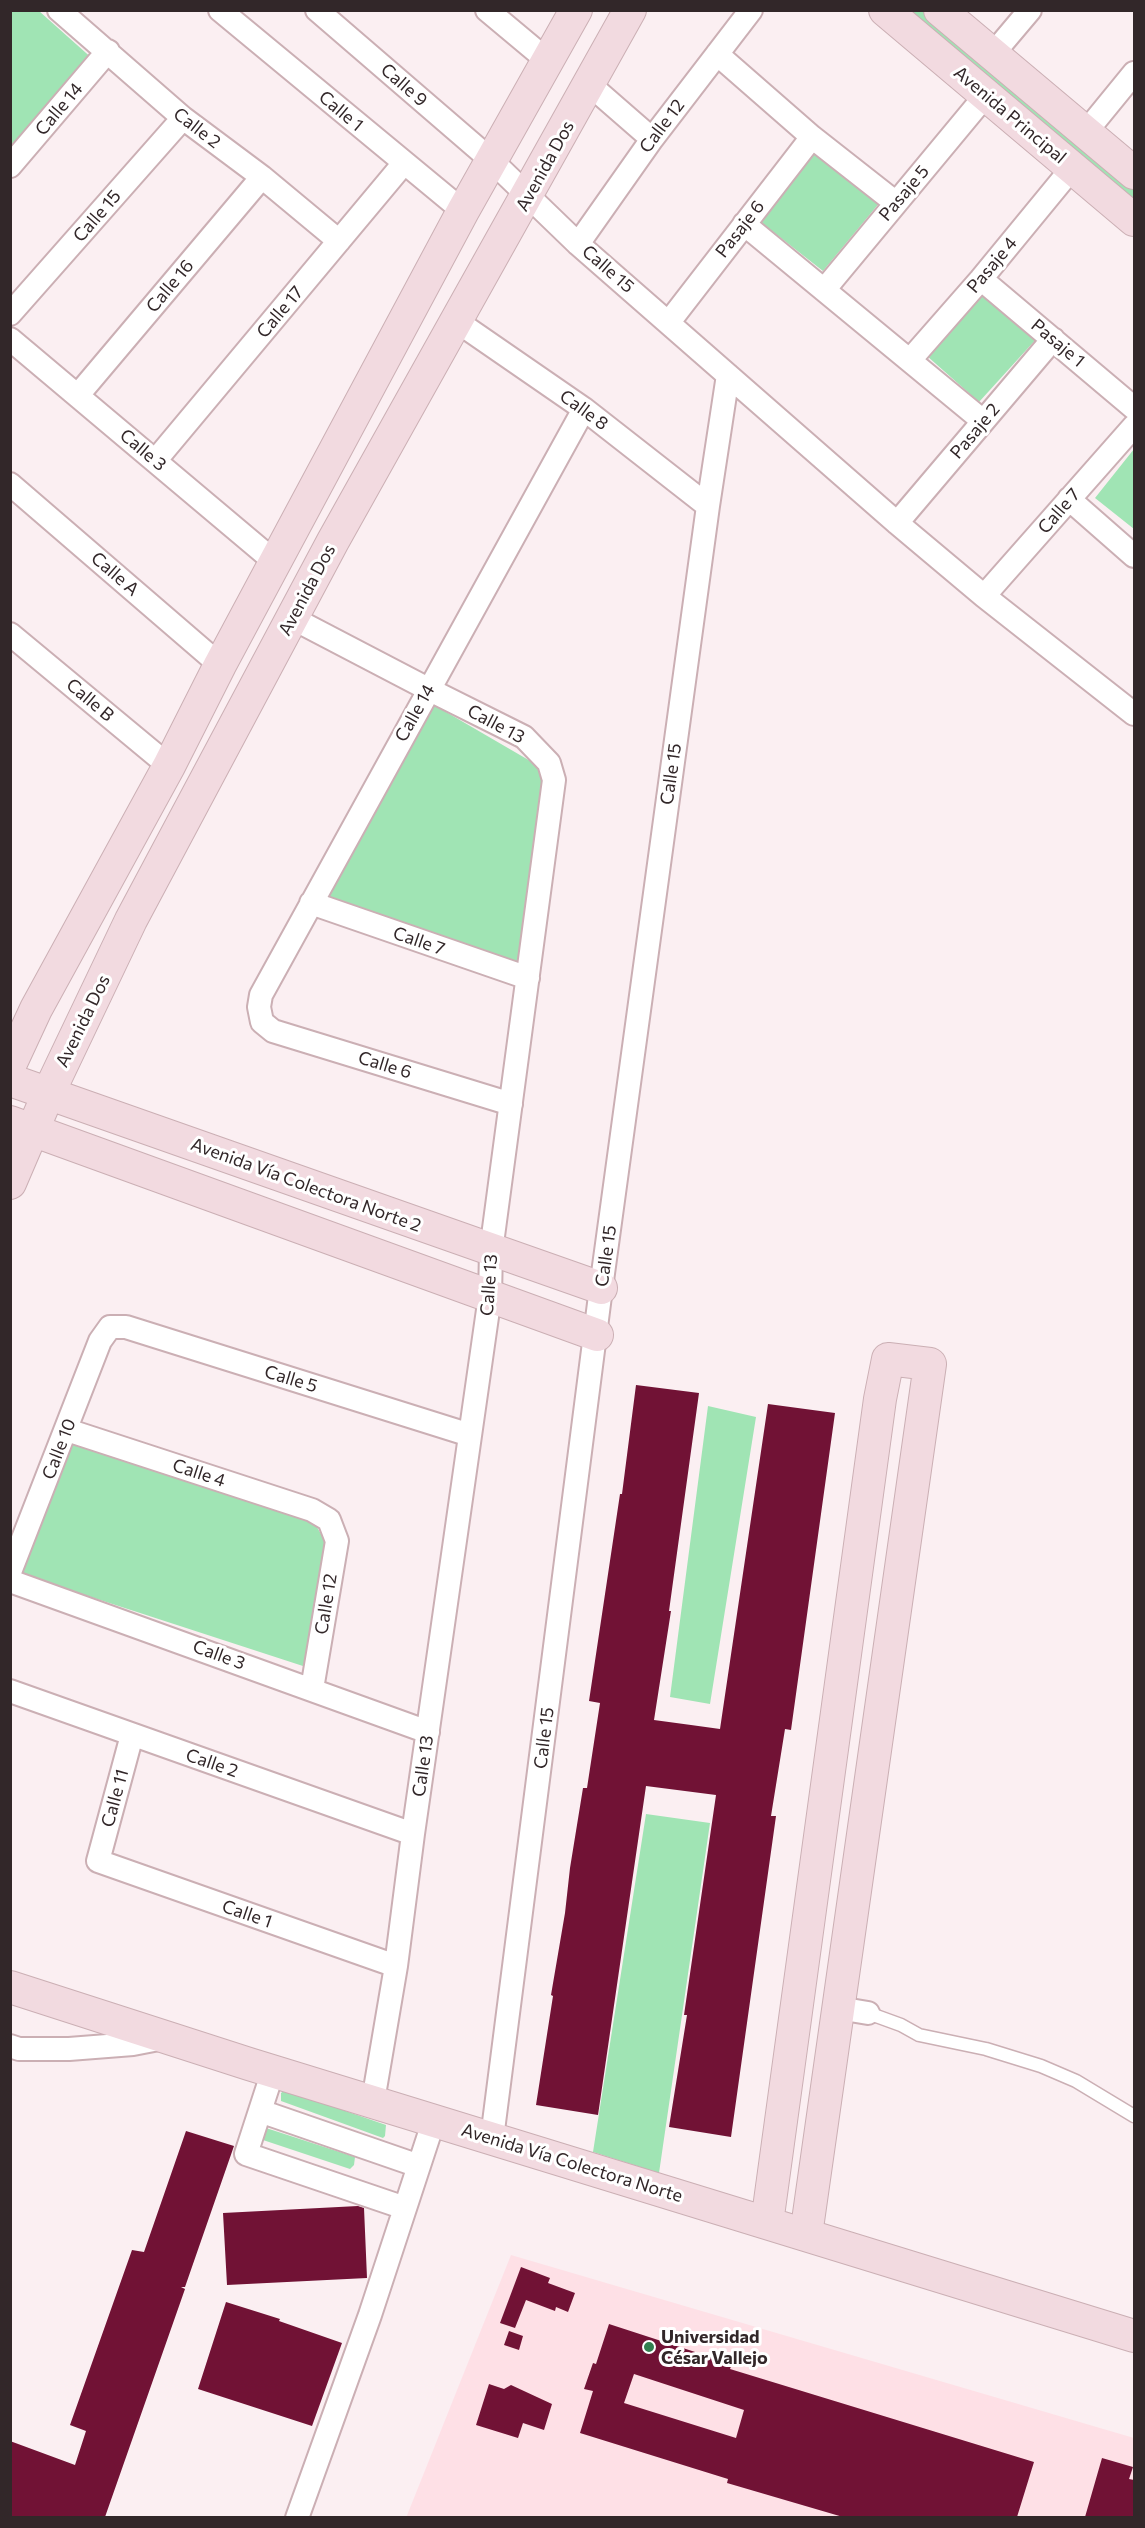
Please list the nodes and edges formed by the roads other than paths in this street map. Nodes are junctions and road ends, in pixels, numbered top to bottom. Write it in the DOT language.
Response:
graph roads {
  1 [pos="59,10"];
  2 [pos="220,10"];
  3 [pos="317,10"];
  4 [pos="487,10"];
  5 [pos="576,10"];
  6 [pos="630,10"];
  7 [pos="751,10"];
  8 [pos="885,10"];
  9 [pos="940,10"];
  10 [pos="1030,10"];
  11 [pos="108,51"];
  12 [pos="717,54"];
  13 [pos="992,55"];
  14 [pos="548,61"];
  15 [pos="1134,73"];
  16 [pos="590,85"];
  17 [pos="986,96"];
  18 [pos="183,118"];
  19 [pos="1085,133"];
  20 [pos="812,136"];
  21 [pos="652,139"];
  22 [pos="491,160"];
  23 [pos="404,163"];
  24 [pos="10,166"];
  25 [pos="1073,167"];
  26 [pos="1134,173"];
  27 [pos="262,177"];
  28 [pos="528,196"];
  29 [pos="896,202"];
  30 [pos="463,211"];
  31 [pos="1134,220"];
  32 [pos="744,224"];
  33 [pos="339,241"];
  34 [pos="578,244"];
  35 [pos="981,279"];
  36 [pos="824,290"];
  37 [pos="10,314"];
  38 [pos="455,320"];
  39 [pos="669,322"];
  40 [pos="10,339"];
  41 [pos="1053,339"];
  42 [pos="910,360"];
  43 [pos="728,375"];
  44 [pos="78,395"];
  45 [pos="1134,408"];
  46 [pos="584,409"];
  47 [pos="983,421"];
  48 [pos="1134,426"];
  49 [pos="155,461"];
  50 [pos="10,484"];
  51 [pos="1069,499"];
  52 [pos="708,506"];
  53 [pos="897,523"];
  54 [pos="1134,556"];
  55 [pos="275,562"];
  56 [pos="984,596"];
  57 [pos="292,618"];
  58 [pos="10,634"];
  59 [pos="220,665"];
  60 [pos="428,689"];
  61 [pos="1134,714"];
  62 [pos="169,766"];
  63 [pos="311,903"];
  64 [pos="528,978"];
  65 [pos="262,1022"];
  66 [pos="10,1065"];
  67 [pos="10,1080"];
  68 [pos="49,1092"];
  69 [pos="511,1104"];
  70 [pos="21,1126"];
  71 [pos="10,1183"];
  72 [pos="491,1251"];
  73 [pos="602,1288"];
  74 [pos="490,1296"];
  75 [pos="110,1327"];
  76 [pos="597,1335"];
  77 [pos="880,1400"];
  78 [pos="924,1406"];
  79 [pos="67,1430"];
  80 [pos="470,1435"];
  81 [pos="329,1520"];
  82 [pos="10,1572"];
  83 [pos="10,1581"];
  84 [pos="312,1689"];
  85 [pos="10,1691"];
  86 [pos="428,1732"];
  87 [pos="132,1735"];
  88 [pos="413,1834"];
  89 [pos="98,1861"];
  90 [pos="396,1966"];
  91 [pos="10,1987"];
  92 [pos="853,2011"];
  93 [pos="168,2038"];
  94 [pos="15,2047"];
  95 [pos="273,2070"];
  96 [pos="374,2101"];
  97 [pos="260,2111"];
  98 [pos="1134,2116"];
  99 [pos="434,2120"];
  100 [pos="492,2138"];
  101 [pos="419,2166"];
  102 [pos="405,2208"];
  103 [pos="766,2223"];
  104 [pos="806,2235"];
  105 [pos="1134,2336"];
  106 [pos="297,2517"];
  1 -- 11 [label="street, Calle 2"];
  2 -- 23 [label="street, Calle 1"];
  3 -- 22 [label="street, Calle 9"];
  4 -- 14 [label="street"];
  5 -- 14 [label="street"];
  6 -- 16 [label="street, Avenida Dos"];
  7 -- 12 [label="street, Calle 12"];
  8 -- 17 [label="street, Avenida Principal"];
  9 -- 13 [label="street, Avenida Principal"];
  10 -- 13 [label="street"];
  11 -- 18 [label="street, Calle 2"];
  11 -- 24 [label="street, Calle 14"];
  12 -- 20 [label="street"];
  12 -- 21 [label="street, Calle 12"];
  13 -- 19 [label="street, Avenida Principal"];
  14 -- 22 [label="street"];
  15 -- 19 [label="street"];
  16 -- 21 [label="street"];
  16 -- 28 [label="street, Avenida Dos"];
  17 -- 25 [label="street, Avenida Principal"];
  17 -- 29 [label="street, Pasaje 5"];
  18 -- 27 [label="street, Calle 2"];
  18 -- 37 [label="street, Calle 15"];
  19 -- 26 [label="street, Avenida Principal"];
  20 -- 29 [label="street"];
  20 -- 32 [label="street, Pasaje 6"];
  21 -- 34 [label="street, Calle 12"];
  22 -- 28 [label="street, Calle 15"];
  22 -- 30 [label="street"];
  23 -- 30 [label="street, Calle 1"];
  23 -- 33 [label="street, Calle 17"];
  25 -- 31 [label="street, Avenida Principal"];
  25 -- 35 [label="street, Pasaje 4"];
  27 -- 33 [label="street, Calle 2"];
  27 -- 44 [label="street, Calle 16"];
  28 -- 34 [label="street, Calle 15"];
  28 -- 38 [label="street, Avenida Dos"];
  29 -- 36 [label="street, Pasaje 5"];
  30 -- 55 [label="street"];
  32 -- 36 [label="street"];
  32 -- 39 [label="street, Pasaje 6"];
  33 -- 49 [label="street, Calle 17"];
  34 -- 39 [label="street, Calle 15"];
  35 -- 41 [label="street, Pasaje 1"];
  35 -- 42 [label="street, Pasaje 4"];
  36 -- 42 [label="street"];
  38 -- 46 [label="street, Calle 8"];
  38 -- 57 [label="street, Avenida Dos"];
  39 -- 43 [label="street, Calle 15"];
  40 -- 44 [label="street, Calle 3"];
  41 -- 45 [label="street, Pasaje 1"];
  41 -- 47 [label="street, Pasaje 2"];
  42 -- 47 [label="street"];
  43 -- 52 [label="street, Calle 15"];
  43 -- 53 [label="street, Calle 15"];
  44 -- 49 [label="street, Calle 3"];
  46 -- 52 [label="street, Calle 8"];
  46 -- 60 [label="street, Calle 14"];
  47 -- 53 [label="street, Pasaje 2"];
  48 -- 51 [label="street, Calle 7"];
  49 -- 55 [label="street, Calle 3"];
  50 -- 59 [label="street, Calle A"];
  51 -- 54 [label="street"];
  51 -- 56 [label="street, Calle 7"];
  52 -- 73 [label="street, Calle 15"];
  53 -- 56 [label="street, Calle 15"];
  55 -- 59 [label="street"];
  56 -- 61 [label="street, Calle 15"];
  57 -- 60 [label="street, Calle 13"];
  57 -- 68 [label="street, Avenida Dos"];
  58 -- 62 [label="street, Calle B"];
  59 -- 62 [label="street"];
  60 -- 63 [label="street, Calle 14"];
  60 -- 64 [label="street, Calle 13"];
  62 -- 66 [label="street"];
  63 -- 64 [label="street, Calle 7"];
  63 -- 65 [label="street, Calle 14"];
  64 -- 69 [label="street, Calle 13"];
  65 -- 69 [label="street, Calle 6"];
  67 -- 68 [label="street, Avenida Vía Colectora Norte 2"];
  68 -- 70 [label="street, Avenida Dos"];
  68 -- 72 [label="street, Avenida Vía Colectora Norte 2"];
  69 -- 72 [label="street, Calle 13"];
  70 -- 71 [label="street, Avenida Dos"];
  70 -- 74 [label="street"];
  72 -- 73 [label="street, Avenida Vía Colectora Norte 2"];
  72 -- 74 [label="street, Calle 13"];
  73 -- 76 [label="street, Calle 15"];
  74 -- 76 [label="street"];
  74 -- 80 [label="street, Calle 13"];
  75 -- 79 [label="street, Calle 10"];
  75 -- 80 [label="street, Calle 5"];
  76 -- 100 [label="street, Calle 15"];
  77 -- 78 [label="street"];
  77 -- 78 [label="street"];
  77 -- 103 [label="street"];
  78 -- 92 [label="street"];
  79 -- 81 [label="street, Calle 4"];
  79 -- 82 [label="street, Calle 10"];
  80 -- 86 [label="street, Calle 13"];
  81 -- 84 [label="street, Calle 12"];
  83 -- 84 [label="street, Calle 3"];
  84 -- 86 [label="street, Calle 3"];
  85 -- 87 [label="street, Calle 2"];
  86 -- 88 [label="street, Calle 13"];
  87 -- 88 [label="street, Calle 2"];
  87 -- 89 [label="street, Calle 11"];
  88 -- 90 [label="street, Calle 13"];
  89 -- 90 [label="street, Calle 1"];
  90 -- 96 [label="street, Calle 13"];
  91 -- 93 [label="street, Avenida Vía Colectora Norte"];
  92 -- 98 [label="lane"];
  92 -- 104 [label="street"];
  93 -- 94 [label="street"];
  93 -- 95 [label="street, Avenida Vía Colectora Norte"];
  95 -- 96 [label="street, Avenida Vía Colectora Norte"];
  95 -- 97 [label="street"];
  96 -- 99 [label="street, Avenida Vía Colectora Norte"];
  97 -- 101 [label="street"];
  97 -- 102 [label="street"];
  99 -- 100 [label="street, Avenida Vía Colectora Norte"];
  99 -- 101 [label="street"];
  100 -- 103 [label="street, Avenida Vía Colectora Norte"];
  101 -- 102 [label="street"];
  102 -- 106 [label="street"];
  103 -- 104 [label="street, Avenida Vía Colectora Norte"];
  104 -- 105 [label="street, Avenida Vía Colectora Norte"];
}
